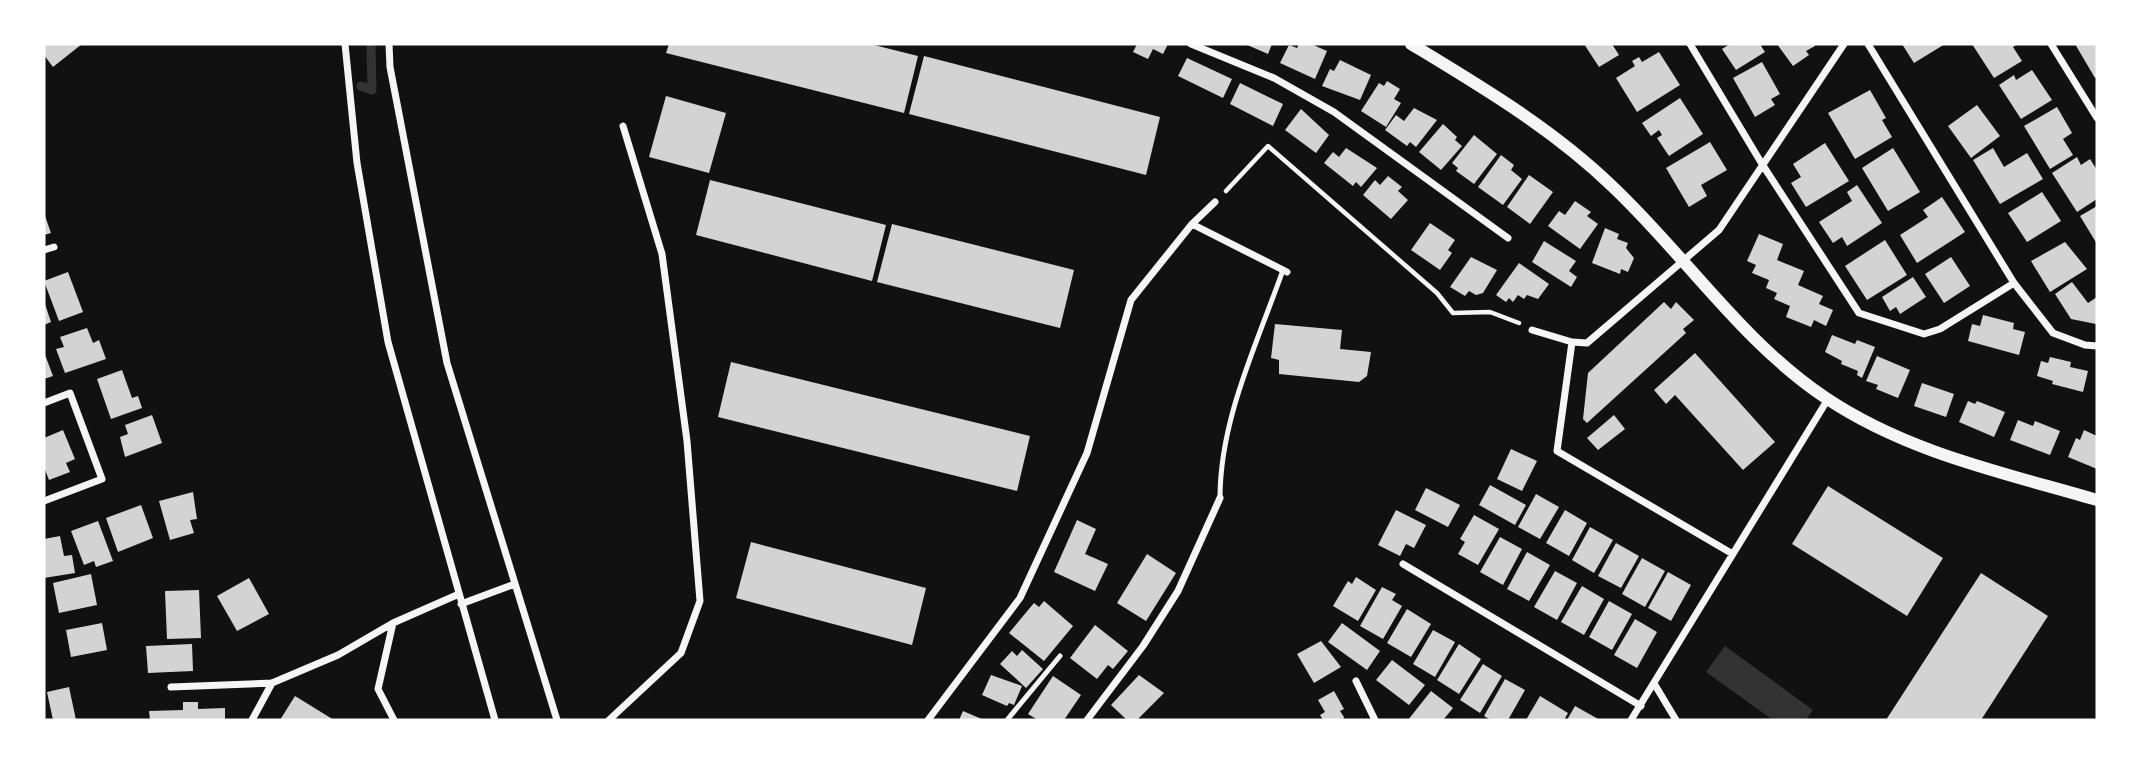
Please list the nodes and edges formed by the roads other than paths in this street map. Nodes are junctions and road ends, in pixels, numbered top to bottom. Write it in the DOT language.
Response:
graph roads {
  1 [pos="345,44"];
  2 [pos="389,44"];
  3 [pos="1191,44"];
  4 [pos="1411,44"];
  5 [pos="1690,44"];
  6 [pos="1844,44"];
  7 [pos="1868,44"];
  8 [pos="2051,44"];
  9 [pos="2097,118"];
  10 [pos="622,126"];
  11 [pos="1762,164"];
  12 [pos="1215,202"];
  13 [pos="1192,225"];
  14 [pos="1508,238"];
  15 [pos="54,247"];
  16 [pos="44,250"];
  17 [pos="1683,260"];
  18 [pos="1285,271"];
  19 [pos="2014,283"];
  20 [pos="1532,330"];
  21 [pos="1572,342"];
  22 [pos="2097,346"];
  23 [pos="1828,400"];
  24 [pos="44,403"];
  25 [pos="1220,498"];
  26 [pos="2097,500"];
  27 [pos="44,501"];
  28 [pos="1731,553"];
  29 [pos="1403,564"];
  30 [pos="515,584"];
  31 [pos="459,594"];
  32 [pos="461,604"];
  33 [pos="393,623"];
  34 [pos="1060,656"];
  35 [pos="1356,681"];
  36 [pos="272,683"];
  37 [pos="1655,685"];
  38 [pos="172,687"];
  39 [pos="1641,706"];
  40 [pos="251,720"];
  41 [pos="394,720"];
  42 [pos="495,720"];
  43 [pos="557,720"];
  44 [pos="609,720"];
  45 [pos="928,720"];
  46 [pos="1007,720"];
  47 [pos="1087,720"];
  48 [pos="1375,720"];
  49 [pos="1631,720"];
  50 [pos="1676,720"];
  1 -- 31 [label="street"];
  2 -- 30 [label="street"];
  3 -- 14 [label="street"];
  4 -- 17 [label="street"];
  5 -- 11 [label="street"];
  6 -- 11 [label="street"];
  7 -- 19 [label="street"];
  8 -- 9 [label="street"];
  10 -- 44 [label="street"];
  11 -- 17 [label="street"];
  11 -- 19 [label="street"];
  12 -- 13 [label="street"];
  13 -- 18 [label="street"];
  13 -- 45 [label="street"];
  15 -- 16 [label="street"];
  17 -- 21 [label="street"];
  17 -- 23 [label="street"];
  18 -- 25 [label="lane"];
  19 -- 22 [label="street"];
  20 -- 21 [label="street"];
  21 -- 28 [label="street"];
  23 -- 26 [label="street"];
  23 -- 28 [label="street"];
  24 -- 27 [label="street"];
  25 -- 47 [label="street"];
  28 -- 37 [label="street"];
  29 -- 39 [label="street"];
  30 -- 32 [label="street"];
  30 -- 43 [label="street"];
  31 -- 32 [label="street"];
  31 -- 33 [label="street"];
  32 -- 42 [label="street"];
  33 -- 36 [label="street"];
  33 -- 41 [label="street"];
  34 -- 46 [label="lane"];
  35 -- 48 [label="street"];
  36 -- 38 [label="street"];
  36 -- 40 [label="street"];
  37 -- 39 [label="street"];
  37 -- 50 [label="street"];
  39 -- 49 [label="street"];
}
